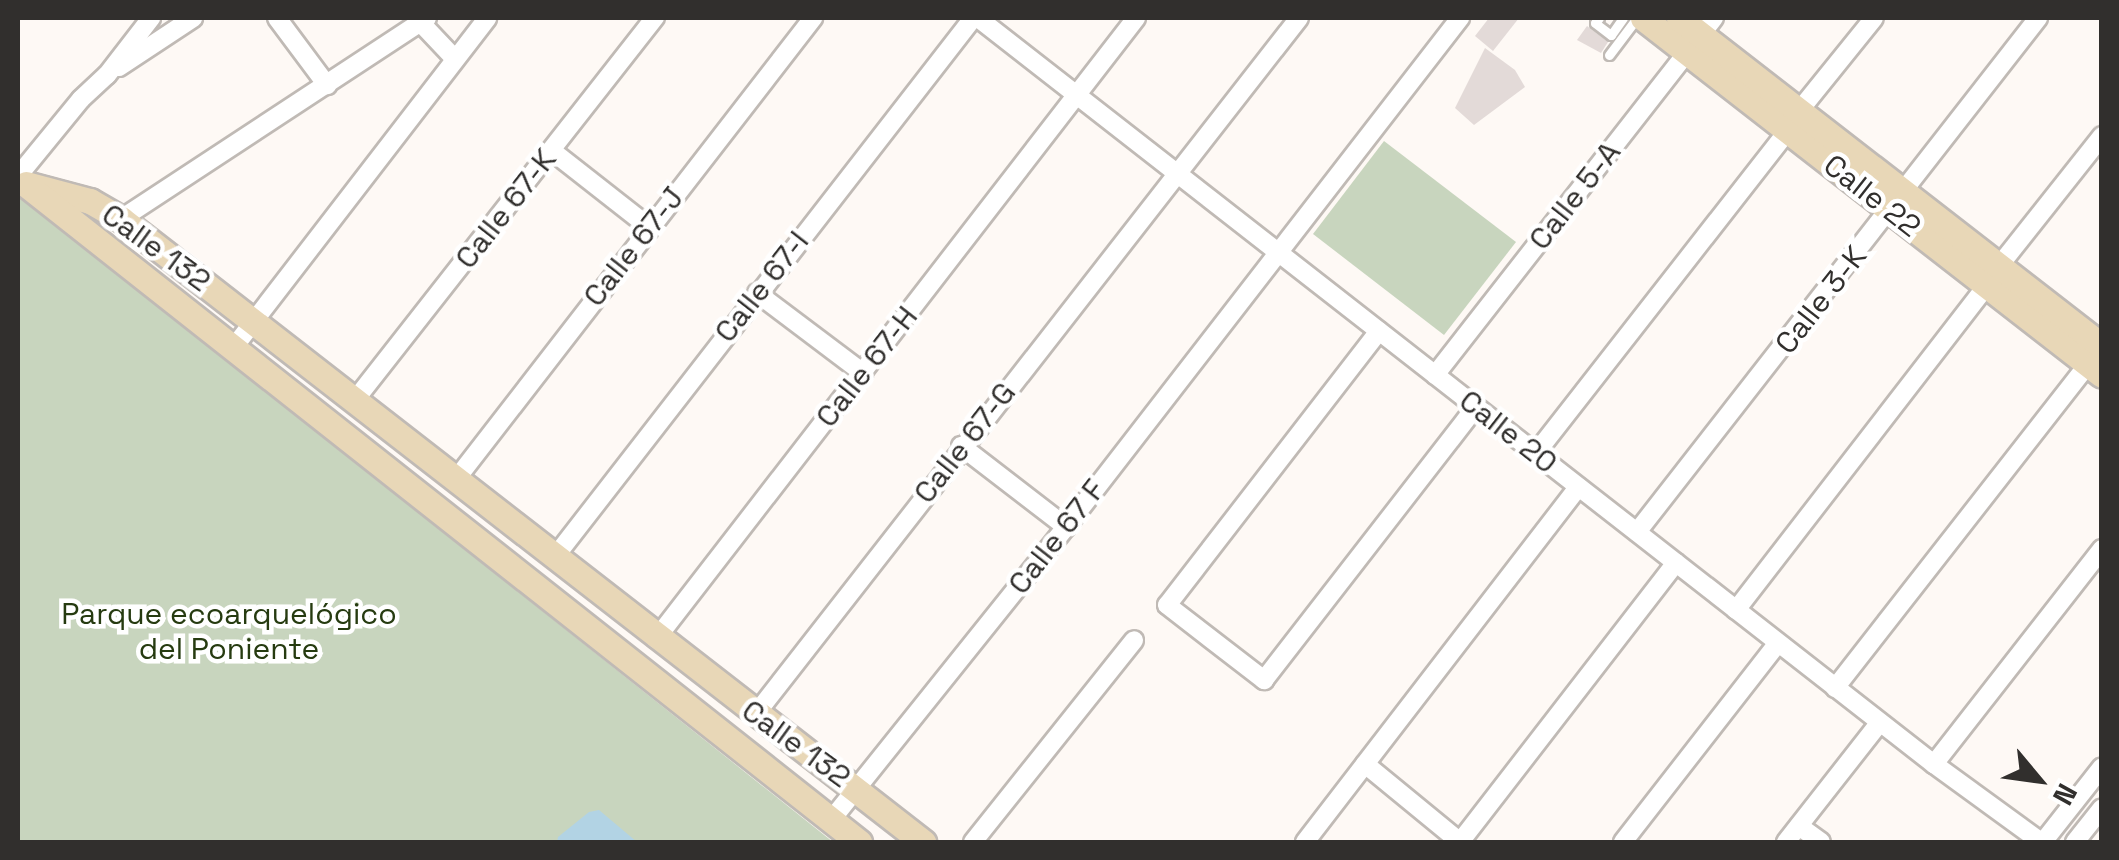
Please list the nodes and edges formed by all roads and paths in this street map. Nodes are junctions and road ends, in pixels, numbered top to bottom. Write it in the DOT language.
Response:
graph roads {
  1 [pos="152,18"];
  2 [pos="193,18"];
  3 [pos="276,18"];
  4 [pos="486,18"];
  5 [pos="655,18"];
  6 [pos="813,18"];
  7 [pos="975,18"];
  8 [pos="1136,18"];
  9 [pos="1299,18"];
  10 [pos="1460,18"];
  11 [pos="1598,18"];
  12 [pos="1623,18"];
  13 [pos="1640,18"];
  14 [pos="1678,18"];
  15 [pos="1874,18"];
  16 [pos="2038,18"];
  17 [pos="424,20"];
  18 [pos="1701,35"];
  19 [pos="1609,55"];
  20 [pos="455,59"];
  21 [pos="108,75"];
  22 [pos="327,85"];
  23 [pos="1075,94"];
  24 [pos="1794,121"];
  25 [pos="2102,136"];
  26 [pos="552,151"];
  27 [pos="1176,173"];
  28 [pos="20,178"];
  29 [pos="1898,202"];
  30 [pos="121,220"];
  31 [pos="649,227"];
  32 [pos="1277,251"];
  33 [pos="1993,276"];
  34 [pos="757,293"];
  35 [pos="255,321"];
  36 [pos="1379,331"];
  37 [pos="234,347"];
  38 [pos="2098,358"];
  39 [pos="863,373"];
  40 [pos="1435,374"];
  41 [pos="355,400"];
  42 [pos="1476,407"];
  43 [pos="961,446"];
  44 [pos="1536,453"];
  45 [pos="457,478"];
  46 [pos="1578,487"];
  47 [pos="1066,527"];
  48 [pos="1637,532"];
  49 [pos="2102,550"];
  50 [pos="554,558"];
  51 [pos="1676,562"];
  52 [pos="1736,610"];
  53 [pos="656,639"];
  54 [pos="1134,640"];
  55 [pos="1778,643"];
  56 [pos="1835,688"];
  57 [pos="755,714"];
  58 [pos="1880,722"];
  59 [pos="1365,764"];
  60 [pos="1934,764"];
  61 [pos="2102,768"];
  62 [pos="857,789"];
  63 [pos="2102,808"];
  64 [pos="832,820"];
  65 [pos="1800,826"];
  66 [pos="859,842"];
  67 [pos="922,842"];
  68 [pos="973,842"];
  69 [pos="1305,842"];
  70 [pos="1460,842"];
  71 [pos="1623,842"];
  72 [pos="1786,842"];
  73 [pos="1821,842"];
  74 [pos="2042,842"];
  75 [pos="2074,842"];
  1 -- 21 [label="street"];
  2 -- 21 [label="street"];
  3 -- 22 [label="street"];
  4 -- 20 [label="street"];
  5 -- 26 [label="street, Calle 67-K"];
  6 -- 31 [label="street, Calle 67-J"];
  7 -- 23 [label="street, Calle 20"];
  7 -- 34 [label="street, Calle 67-I"];
  8 -- 23 [label="street, Calle 67-H"];
  9 -- 27 [label="street, Calle 67-G"];
  10 -- 32 [label="street, Calle 67 F"];
  11 -- 12 [label="lane"];
  13 -- 18 [label="street, Calle 22"];
  13 -- 19 [label="lane"];
  14 -- 18 [label="street, Calle 22"];
  15 -- 24 [label="street"];
  16 -- 29 [label="street, Calle 3-K"];
  17 -- 20 [label="street"];
  17 -- 22 [label="street"];
  18 -- 24 [label="street, Calle 22"];
  18 -- 40 [label="street, Calle 5-A"];
  20 -- 35 [label="street"];
  21 -- 28 [label="street"];
  22 -- 30 [label="street"];
  23 -- 27 [label="street, Calle 20"];
  23 -- 39 [label="street, Calle 67-H"];
  24 -- 29 [label="street, Calle 22"];
  24 -- 44 [label="street"];
  25 -- 33 [label="street"];
  26 -- 31 [label="street"];
  26 -- 41 [label="street, Calle 67-K"];
  27 -- 32 [label="street, Calle 20"];
  27 -- 43 [label="street, Calle 67-G"];
  28 -- 30 [label="street, Calle 132"];
  28 -- 37 [label="street, Calle 132"];
  29 -- 33 [label="street, Calle 22"];
  29 -- 48 [label="street, Calle 3-K"];
  30 -- 35 [label="street, Calle 132"];
  31 -- 45 [label="street, Calle 67-J"];
  32 -- 36 [label="street, Calle 20"];
  32 -- 47 [label="street, Calle 67 F"];
  33 -- 38 [label="street, Calle 22"];
  33 -- 52 [label="street"];
  34 -- 39 [label="street"];
  34 -- 50 [label="street, Calle 67-I"];
  35 -- 37 [label="street"];
  35 -- 41 [label="street, Calle 132"];
  36 -- 40 [label="street, Calle 20"];
  36 -- 42 [label="street"];
  37 -- 64 [label="street, Calle 132"];
  38 -- 56 [label="street"];
  39 -- 53 [label="street, Calle 67-H"];
  40 -- 42 [label="street, Calle 20"];
  41 -- 45 [label="street, Calle 132"];
  42 -- 44 [label="street, Calle 20"];
  43 -- 47 [label="street"];
  43 -- 57 [label="street, Calle 67-G"];
  44 -- 46 [label="street, Calle 20"];
  45 -- 50 [label="street, Calle 132"];
  46 -- 48 [label="street, Calle 20"];
  46 -- 59 [label="street"];
  47 -- 62 [label="street, Calle 67 F"];
  48 -- 51 [label="street, Calle 20"];
  49 -- 60 [label="street"];
  50 -- 53 [label="street, Calle 132"];
  51 -- 52 [label="street, Calle 20"];
  51 -- 70 [label="street"];
  52 -- 55 [label="street, Calle 20"];
  53 -- 57 [label="street, Calle 132"];
  54 -- 68 [label="street"];
  55 -- 56 [label="street, Calle 20"];
  55 -- 71 [label="street"];
  56 -- 58 [label="street, Calle 20"];
  57 -- 62 [label="street, Calle 132"];
  58 -- 60 [label="street, Calle 20"];
  58 -- 65 [label="street"];
  59 -- 69 [label="street"];
  59 -- 70 [label="street"];
  60 -- 74 [label="street, Calle 20"];
  61 -- 74 [label="street"];
  62 -- 64 [label="street, Calle 67 F"];
  62 -- 67 [label="street, Calle 132"];
  63 -- 75 [label="street"];
  64 -- 66 [label="street, Calle 132"];
  65 -- 72 [label="street"];
  65 -- 73 [label="street"];
}
